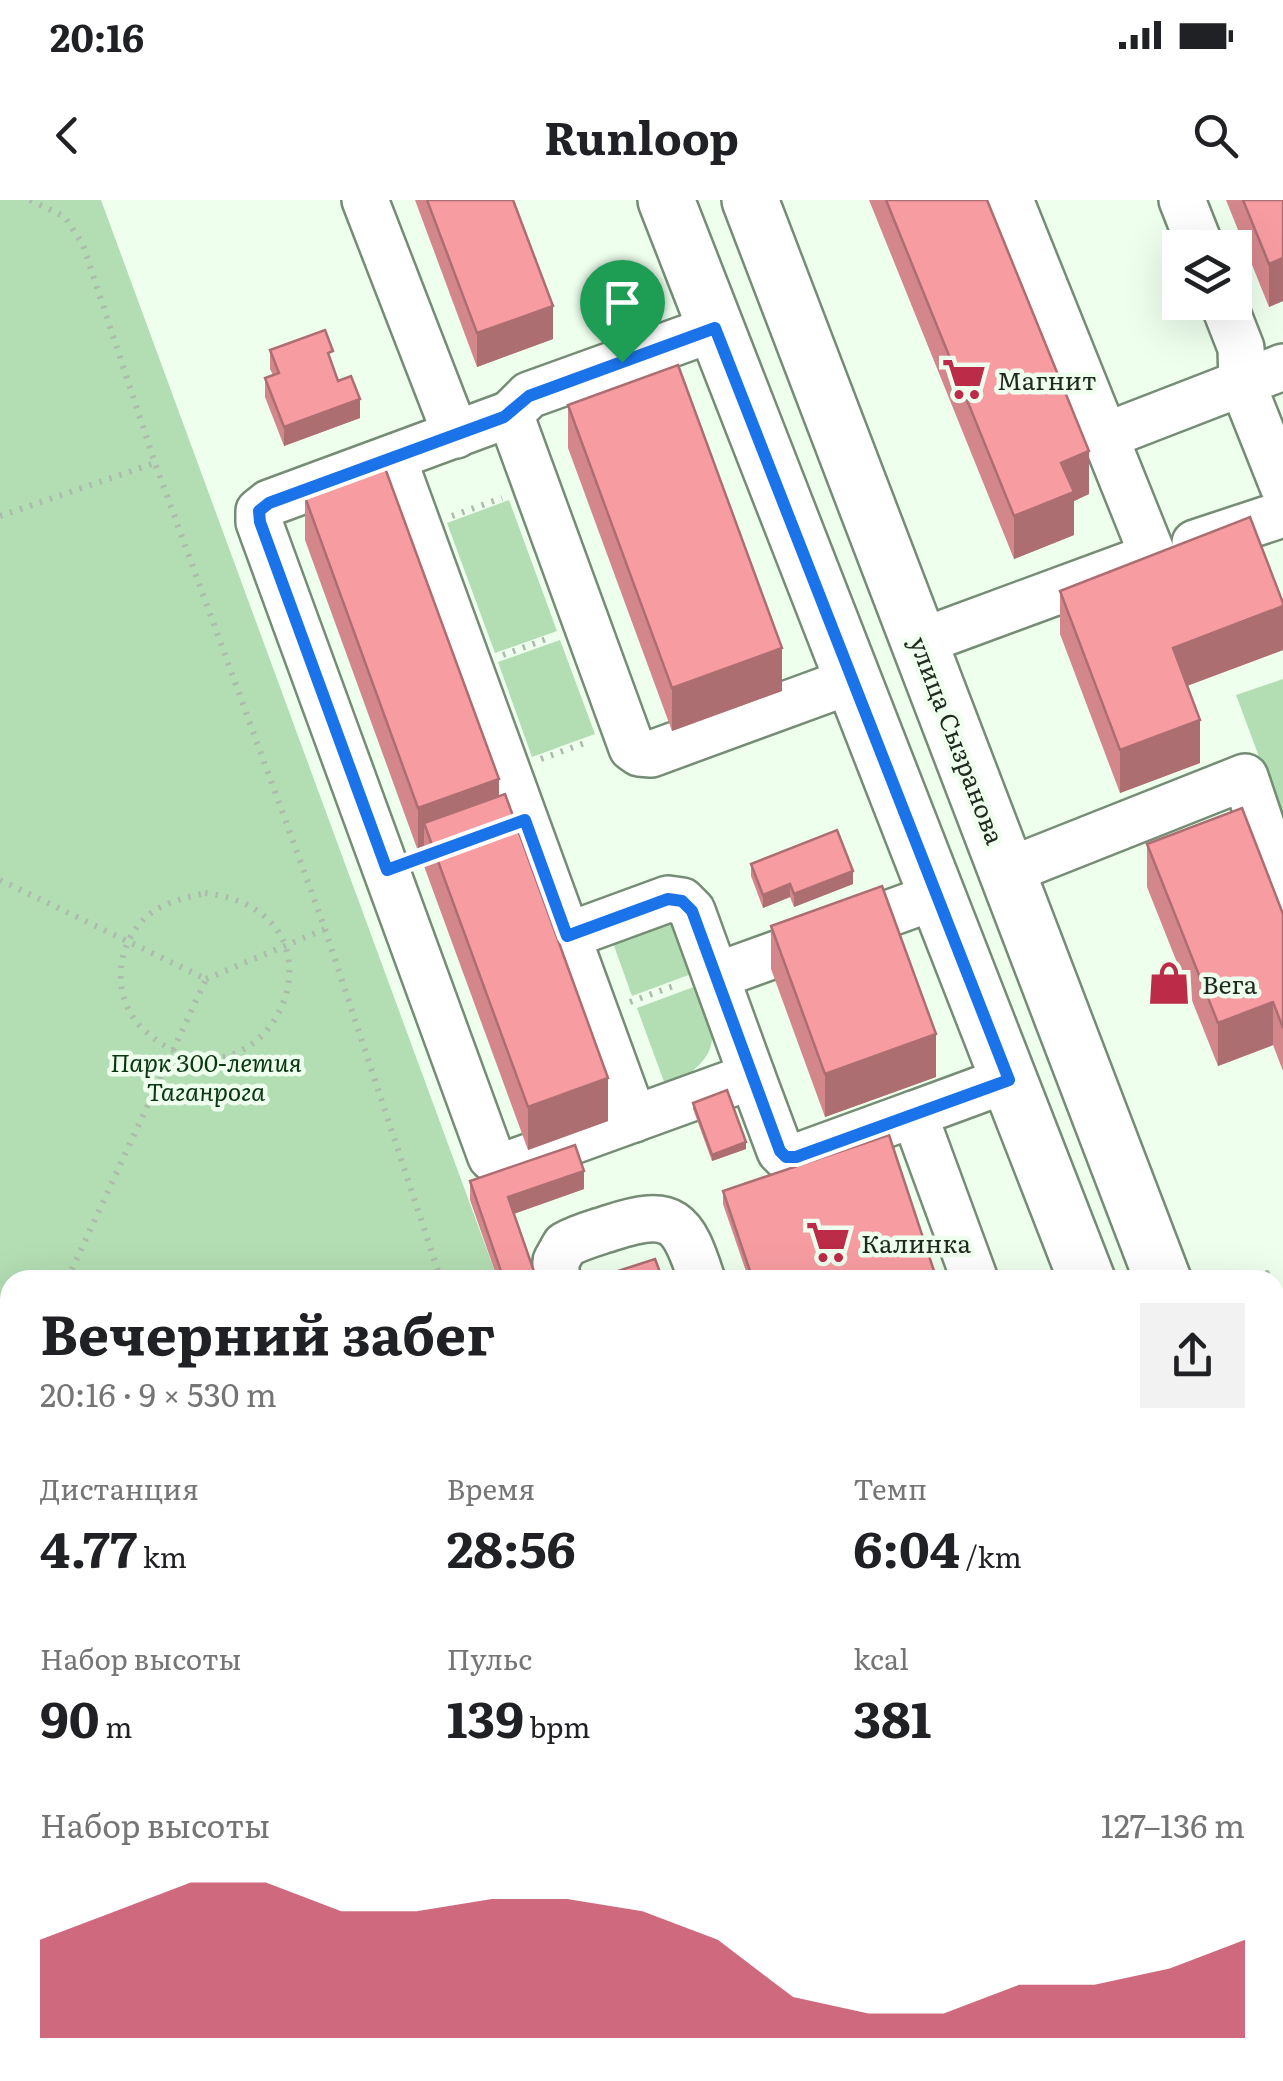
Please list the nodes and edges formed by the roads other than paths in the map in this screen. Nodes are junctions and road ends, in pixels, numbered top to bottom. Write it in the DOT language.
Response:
graph roads {
  1 [pos="365,200"];
  2 [pos="666,200"];
  3 [pos="750,200"];
  4 [pos="1010,200"];
  5 [pos="1182,200"];
  6 [pos="1193,230"];
  7 [pos="1229,320"];
  8 [pos="715,328"];
  9 [pos="1262,375"];
  10 [pos="510,414"];
  11 [pos="456,434"];
  12 [pos="1105,436"];
  13 [pos="392,458"];
  14 [pos="859,486"];
  15 [pos="1283,486"];
  16 [pos="786,514"];
  17 [pos="1283,514"];
  18 [pos="1153,556"];
  19 [pos="920,642"];
  20 [pos="853,680"];
  21 [pos="1008,870"];
  22 [pos="1283,890"];
  23 [pos="937,896"];
  24 [pos="567,936"];
  25 [pos="715,974"];
  26 [pos="752,1076"];
  27 [pos="1009,1080"];
  28 [pos="914,1114"];
  29 [pos="634,1119"];
  30 [pos="556,1270"];
  31 [pos="699,1270"];
  32 [pos="971,1270"];
  33 [pos="1082,1270"];
  34 [pos="1160,1270"];
  1 -- 11 [label="street"];
  2 -- 8 [label="main road"];
  3 -- 14 [label="main road, улица Сызранова"];
  4 -- 12 [label="street"];
  5 -- 6 [label="street"];
  7 -- 9 [label="street"];
  8 -- 10 [label="street"];
  8 -- 16 [label="main road"];
  9 -- 12 [label="street"];
  9 -- 15 [label="street"];
  10 -- 11 [label="street"];
  10 -- 20 [label="street"];
  11 -- 13 [label="street"];
  12 -- 18 [label="street"];
  13 -- 24 [label="street"];
  13 -- 29 [label="street"];
  14 -- 16 [label="main road"];
  14 -- 19 [label="main road, улица Сызранова"];
  16 -- 20 [label="main road"];
  17 -- 18 [label="street"];
  18 -- 19 [label="street"];
  19 -- 21 [label="main road, улица Сызранова"];
  20 -- 23 [label="main road"];
  21 -- 22 [label="street"];
  21 -- 34 [label="main road, улица Сызранова"];
  23 -- 25 [label="street"];
  23 -- 27 [label="main road"];
  24 -- 25 [label="street"];
  24 -- 29 [label="street"];
  25 -- 26 [label="street"];
  26 -- 28 [label="street"];
  26 -- 29 [label="street"];
  27 -- 28 [label="street"];
  27 -- 33 [label="main road"];
  28 -- 32 [label="street"];
  30 -- 31 [label="street"];
}
